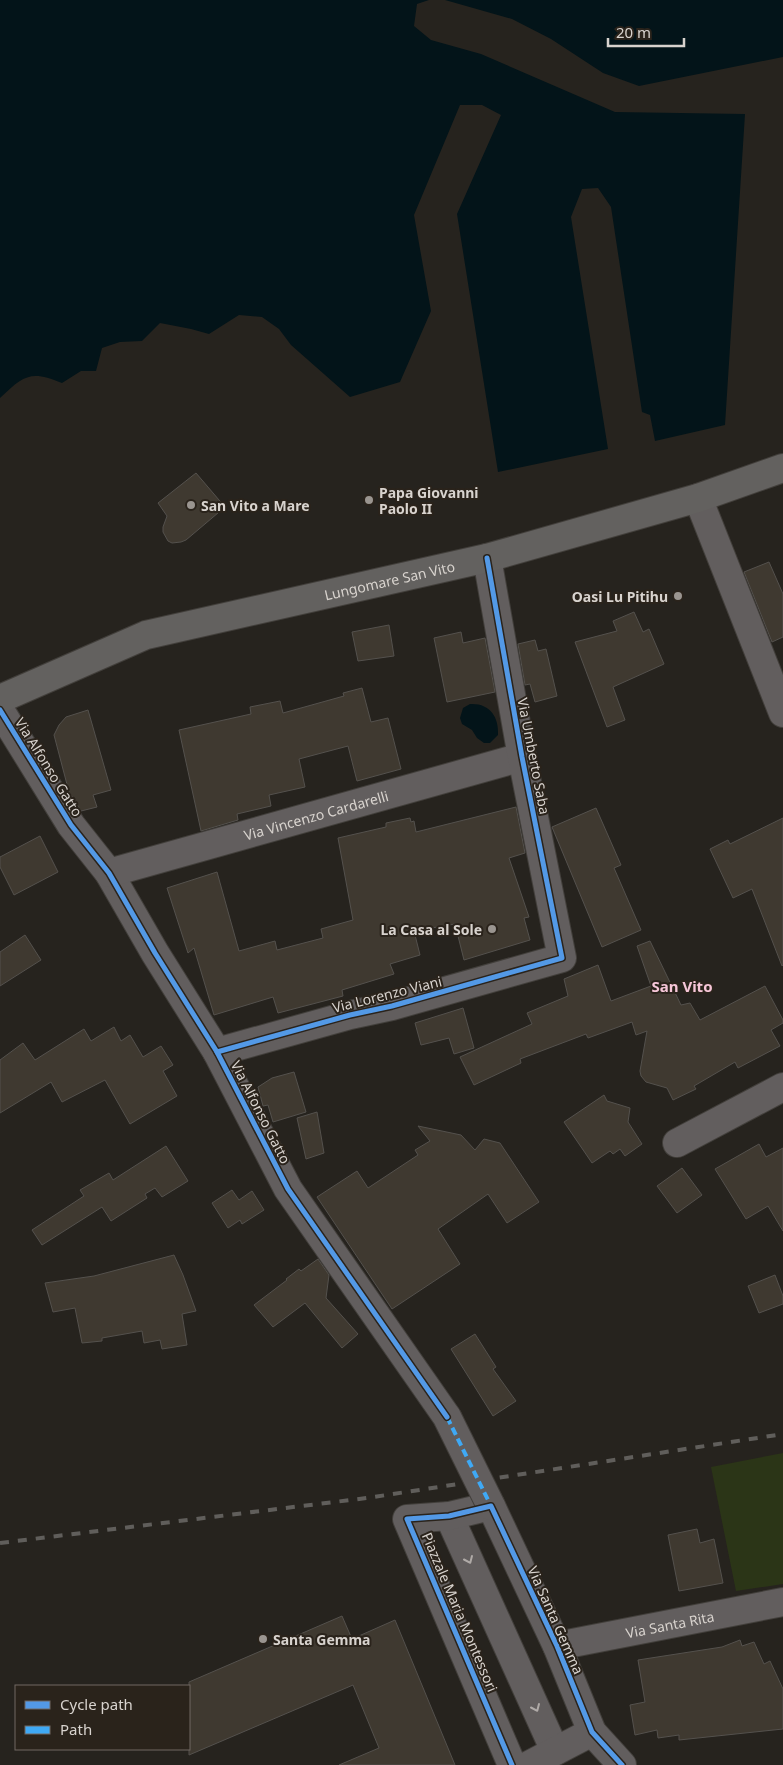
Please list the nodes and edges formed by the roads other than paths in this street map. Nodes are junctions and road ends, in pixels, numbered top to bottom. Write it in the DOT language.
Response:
graph roads {
  1 [pos="783,468"];
  2 [pos="698,498"];
  3 [pos="487,558"];
  4 [pos="0,699"];
  5 [pos="0,710"];
  6 [pos="783,713"];
  7 [pos="522,757"];
  8 [pos="110,873"];
  9 [pos="562,958"];
  10 [pos="217,1052"];
  11 [pos="783,1087"];
  12 [pos="676,1142"];
  13 [pos="491,1506"];
  14 [pos="449,1516"];
  15 [pos="783,1602"];
  16 [pos="557,1646"];
  17 [pos="592,1732"];
  18 [pos="555,1751"];
  19 [pos="512,1765"];
  20 [pos="529,1765"];
  21 [pos="622,1765"];
  1 -- 2 [label="main road, Lungomare San Vito"];
  2 -- 3 [label="main road, Lungomare San Vito"];
  2 -- 6 [label="street"];
  3 -- 4 [label="main road, Lungomare San Vito"];
  3 -- 7 [label="street, Via Umberto Saba"];
  5 -- 8 [label="street, Via Alfonso Gatto"];
  7 -- 8 [label="street, Via Vincenzo Cardarelli"];
  7 -- 9 [label="street, Via Umberto Saba"];
  8 -- 10 [label="street, Via Alfonso Gatto"];
  9 -- 10 [label="street, Via Lorenzo Viani"];
  10 -- 13 [label="street, Via Alfonso Gatto, bridge"];
  11 -- 12 [label="street"];
  13 -- 14 [label="street, Piazzale Maria Montessori"];
  13 -- 16 [label="street, Via Santa Gemma"];
  14 -- 18 [label="street, Piazzale Maria Montessori, one-way"];
  14 -- 19 [label="street, Piazzale Maria Montessori"];
  15 -- 16 [label="street, Via Santa Rita"];
  16 -- 17 [label="street, Via Santa Gemma"];
  17 -- 18 [label="street"];
  17 -- 21 [label="street, Via Santa Gemma"];
  18 -- 20 [label="street"];
}
